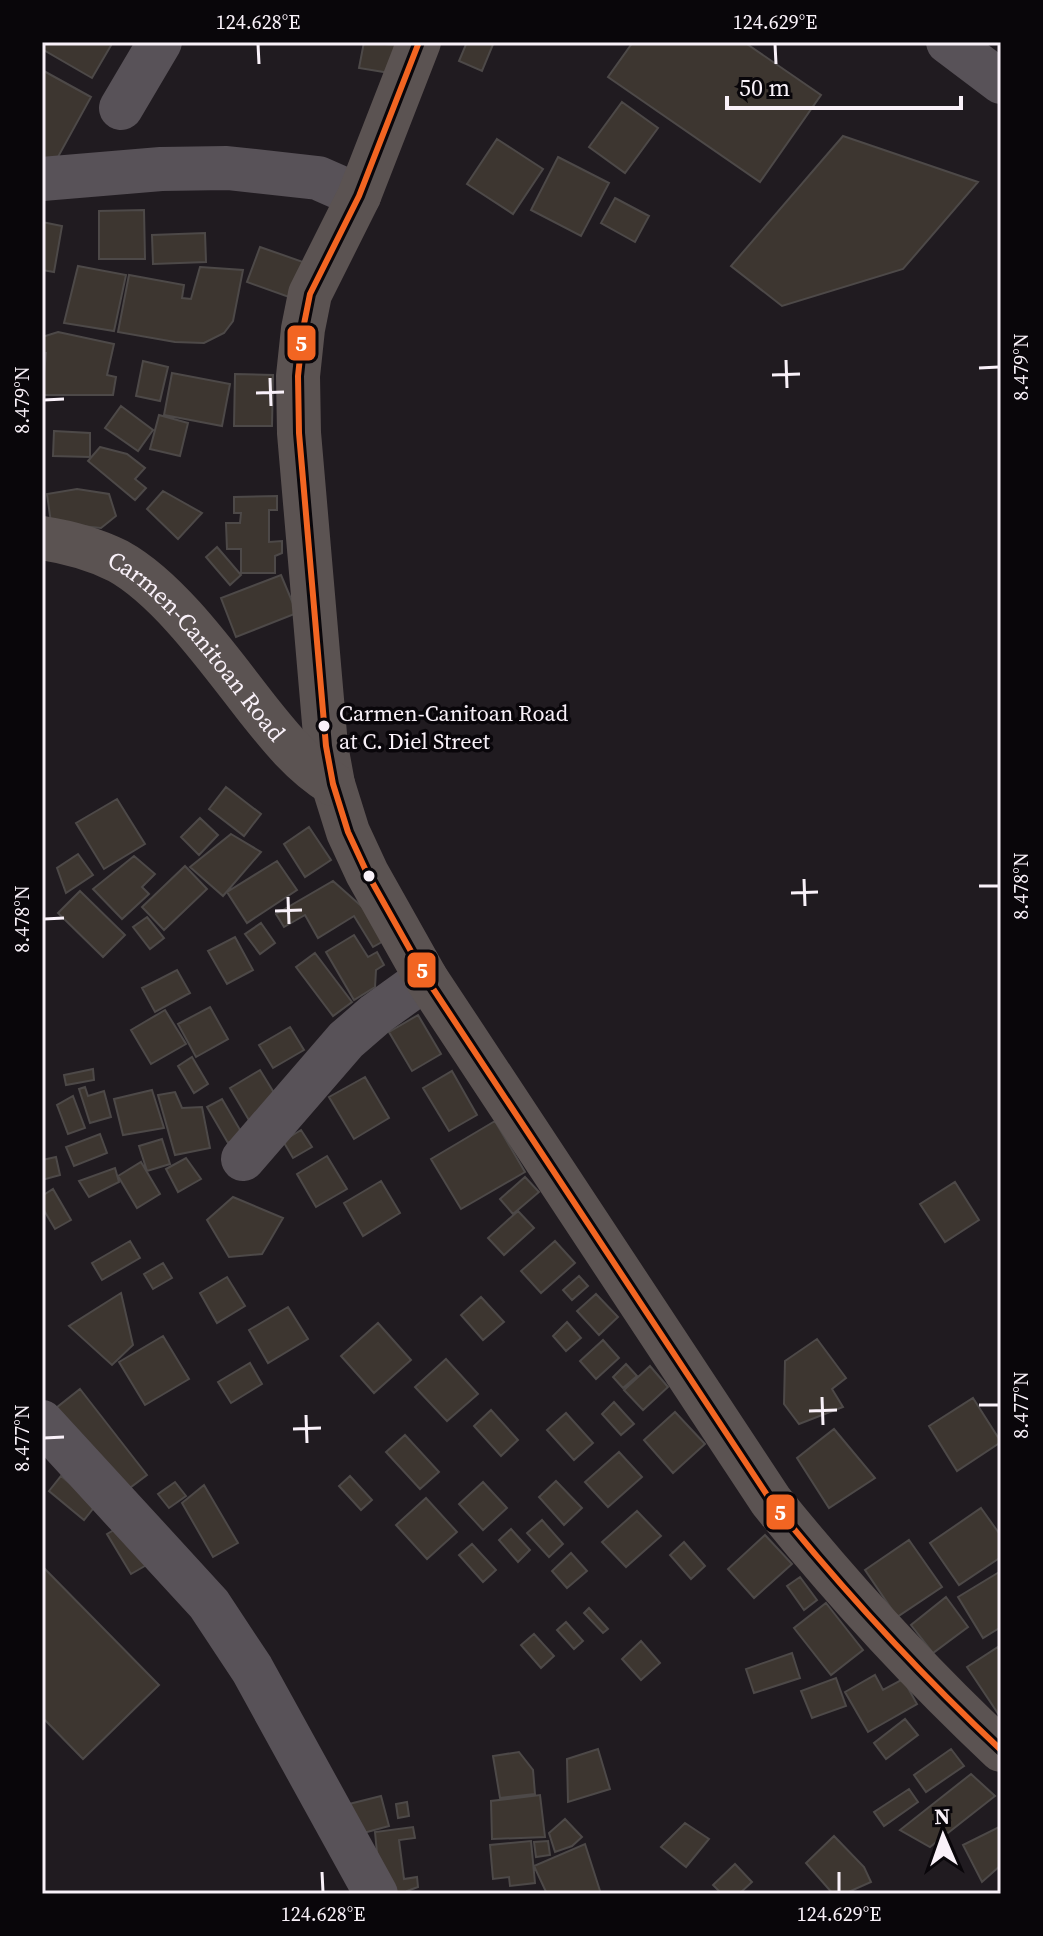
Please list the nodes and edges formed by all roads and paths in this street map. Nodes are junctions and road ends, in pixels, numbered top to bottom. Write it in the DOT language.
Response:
graph roads {
  1 [pos="160,42"];
  2 [pos="419,42"];
  3 [pos="948,42"];
  4 [pos="1001,82"];
  5 [pos="121,108"];
  6 [pos="42,179"];
  7 [pos="359,196"];
  8 [pos="42,538"];
  9 [pos="333,784"];
  10 [pos="426,978"];
  11 [pos="243,1159"];
  12 [pos="42,1422"];
  13 [pos="1001,1750"];
  14 [pos="376,1894"];
  1 -- 5 [label="street"];
  2 -- 7 [label="main road"];
  3 -- 4 [label="street"];
  6 -- 7 [label="street"];
  7 -- 9 [label="main road"];
  8 -- 9 [label="main road, Carmen-Canitoan Road"];
  9 -- 10 [label="main road"];
  10 -- 11 [label="street"];
  10 -- 13 [label="main road"];
  12 -- 14 [label="street"];
}
